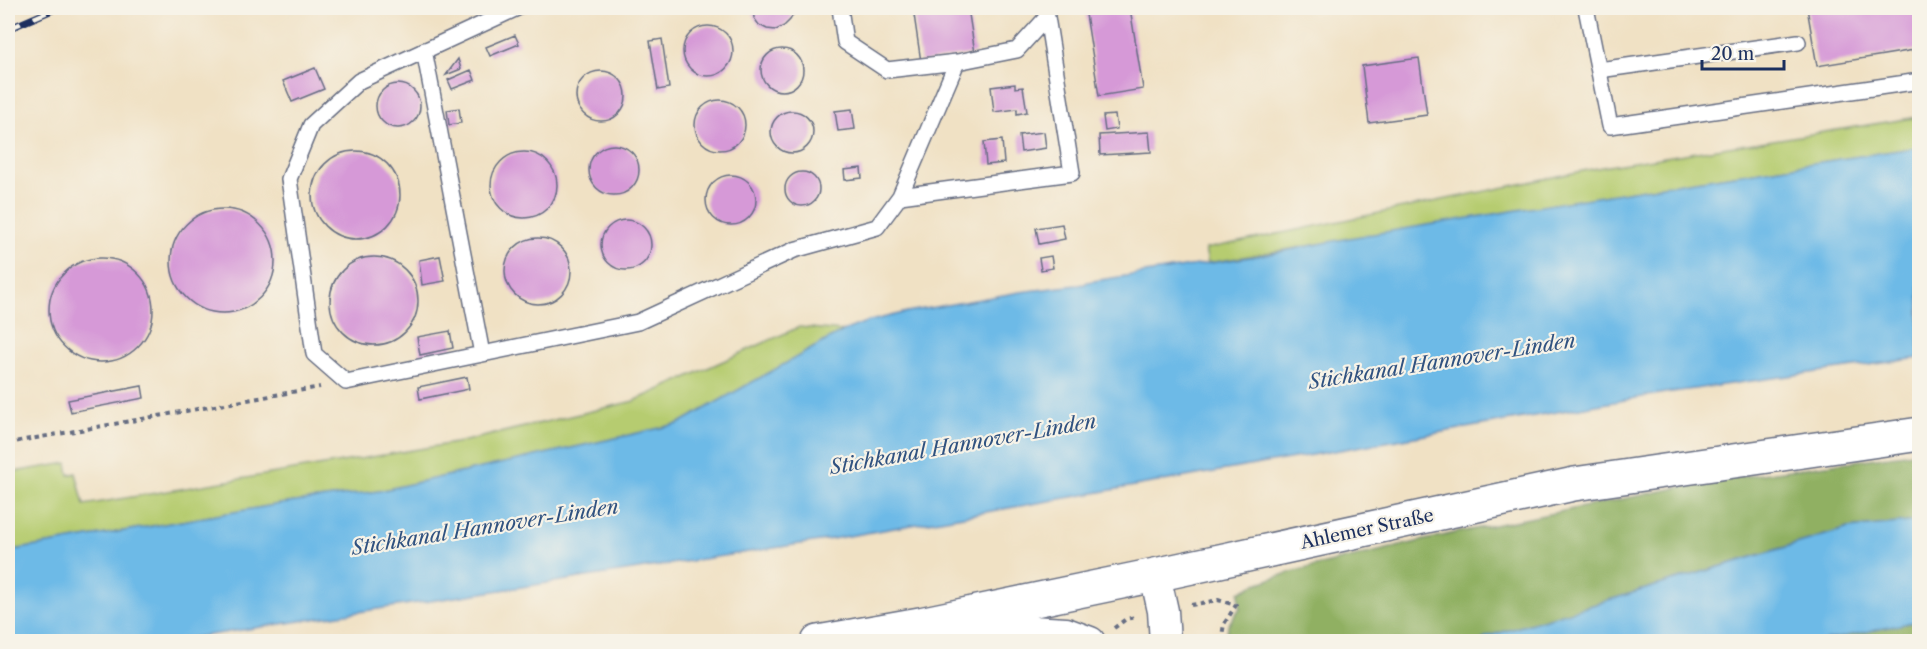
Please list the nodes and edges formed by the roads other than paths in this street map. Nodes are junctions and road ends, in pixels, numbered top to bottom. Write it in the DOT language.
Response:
graph roads {
  1 [pos="517,8"];
  2 [pos="840,8"];
  3 [pos="1586,8"];
  4 [pos="1046,12"];
  5 [pos="1798,42"];
  6 [pos="424,50"];
  7 [pos="957,62"];
  8 [pos="1599,70"];
  9 [pos="1920,81"];
  10 [pos="900,196"];
  11 [pos="482,354"];
  12 [pos="1920,434"];
  13 [pos="1155,575"];
  14 [pos="920,624"];
  15 [pos="818,642"];
  16 [pos="1090,642"];
  17 [pos="1165,642"];
  1 -- 6 [label="lane"];
  2 -- 7 [label="lane"];
  3 -- 8 [label="lane"];
  4 -- 7 [label="lane"];
  4 -- 10 [label="lane"];
  5 -- 8 [label="lane"];
  6 -- 11 [label="lane"];
  6 -- 11 [label="lane"];
  7 -- 10 [label="lane"];
  8 -- 9 [label="lane"];
  10 -- 11 [label="lane"];
  12 -- 13 [label="main road, Ahlemer Straße"];
  13 -- 14 [label="main road, Ahlemer Straße"];
  13 -- 17 [label="street"];
  14 -- 15 [label="main road, Ahlemer Straße"];
  14 -- 16 [label="street"];
}
